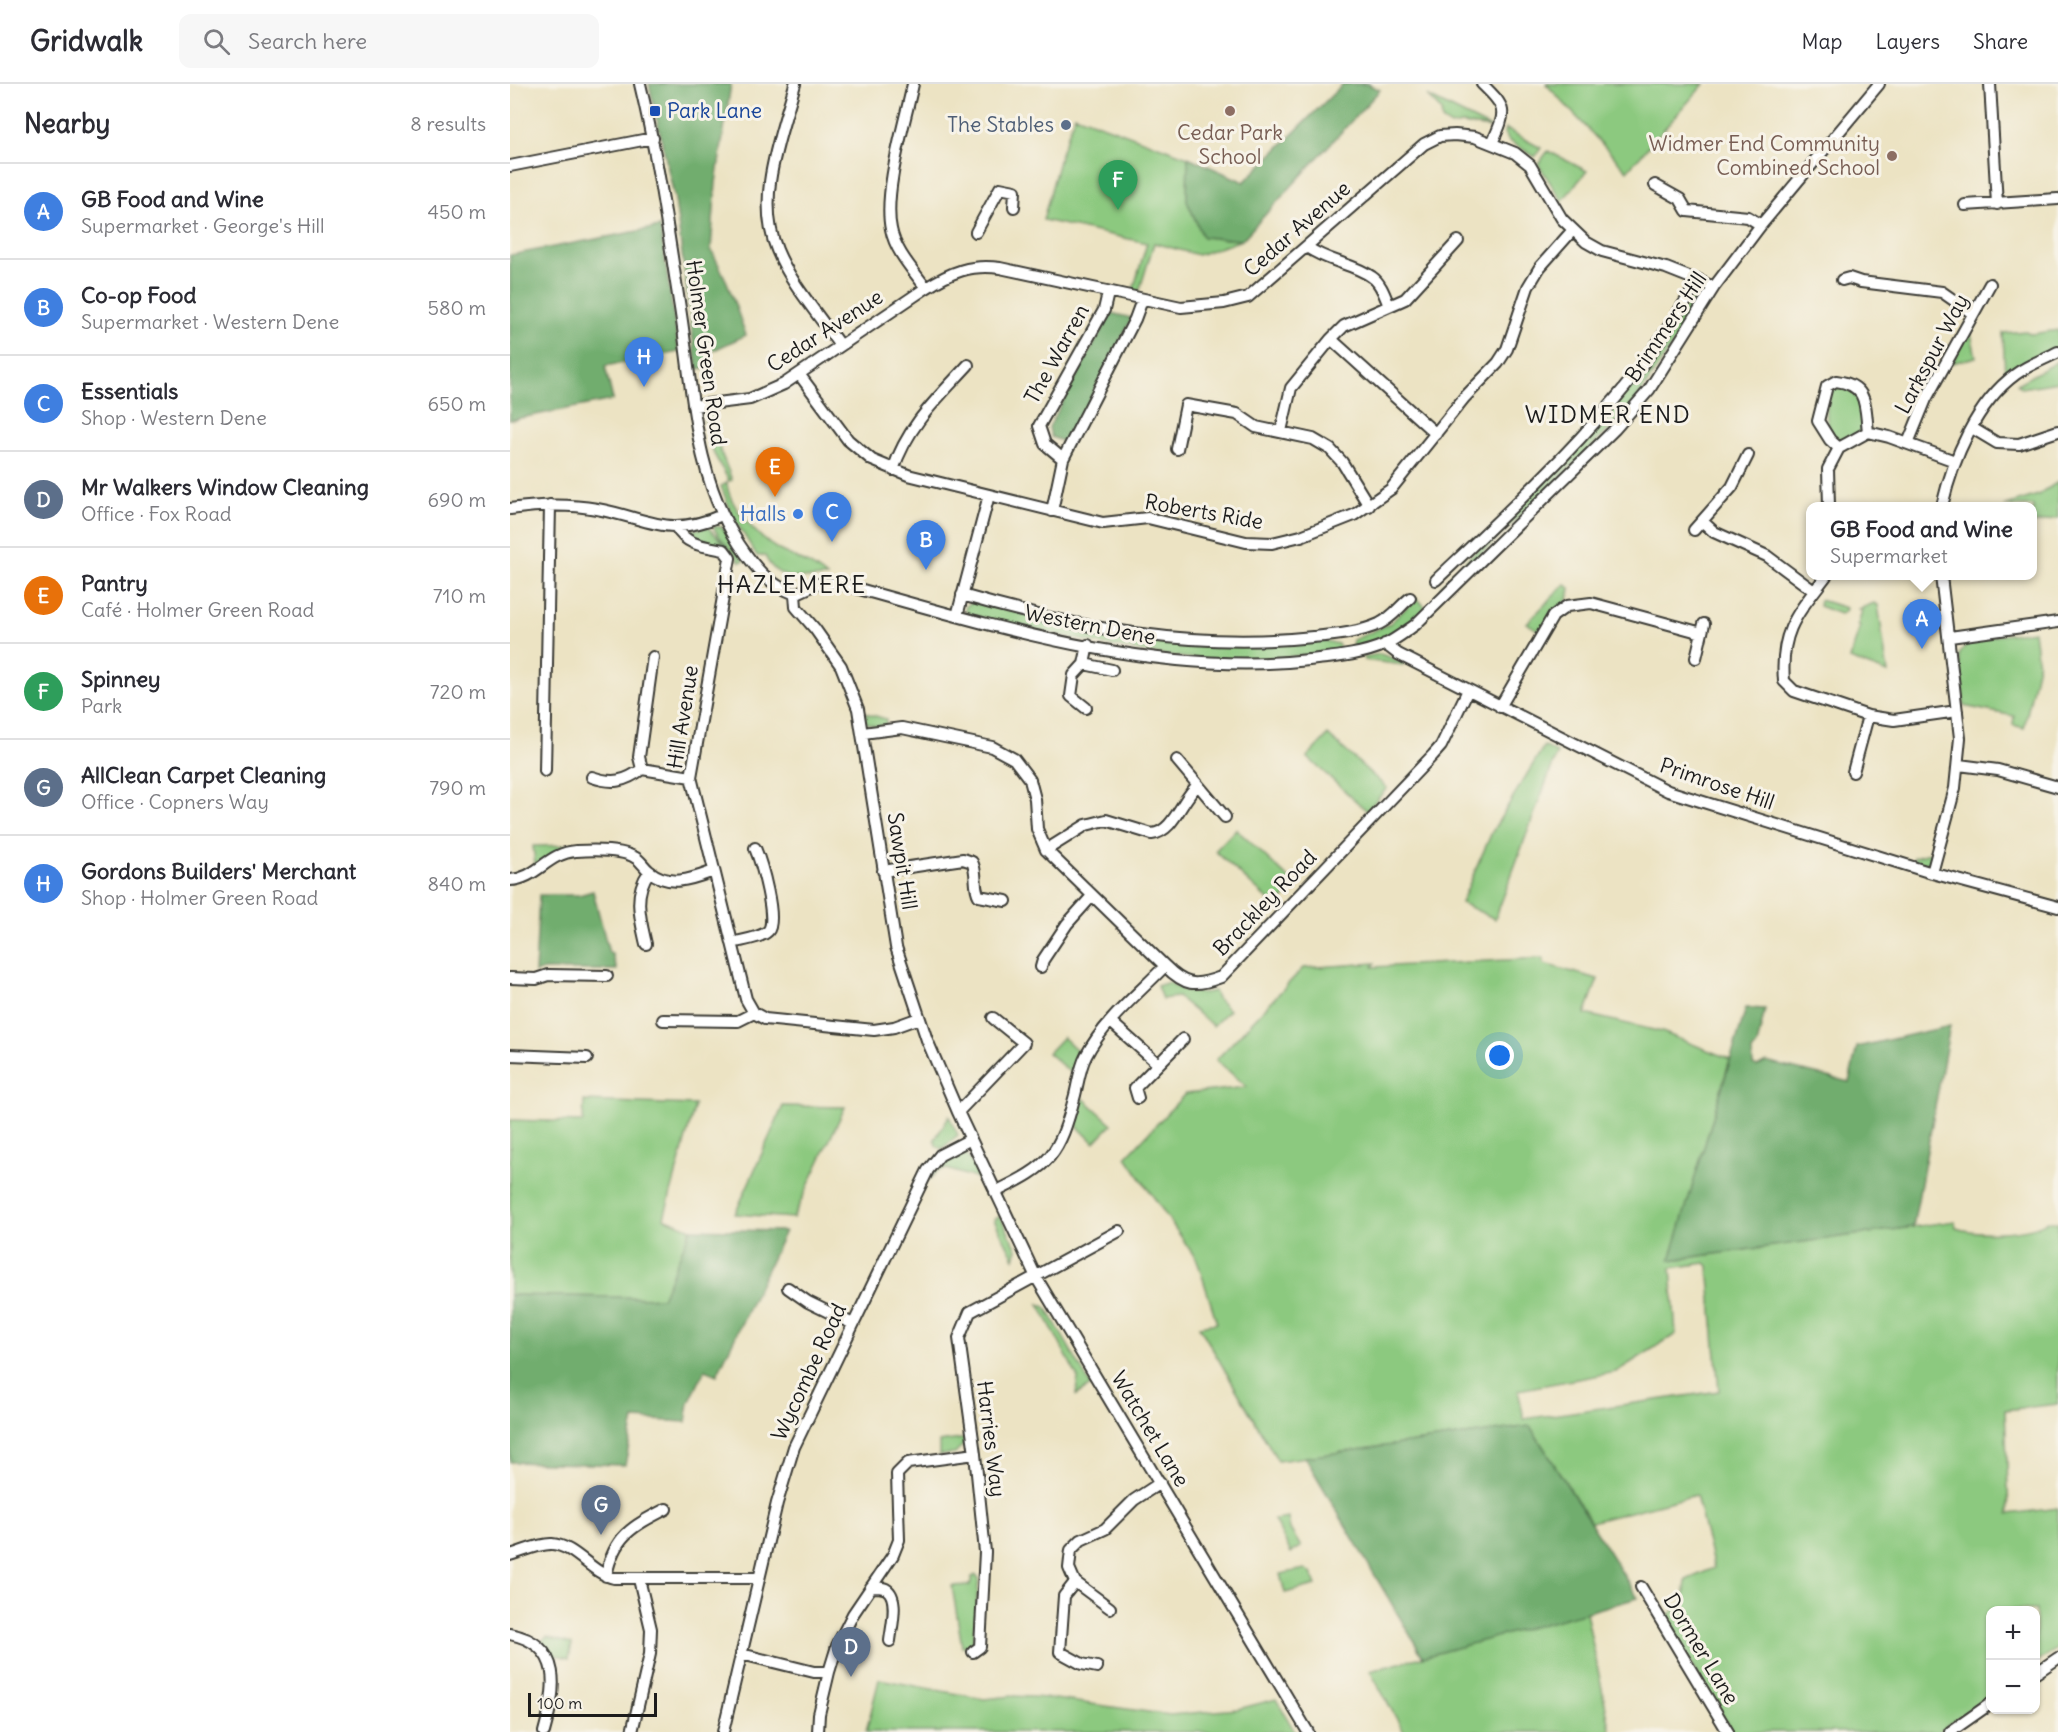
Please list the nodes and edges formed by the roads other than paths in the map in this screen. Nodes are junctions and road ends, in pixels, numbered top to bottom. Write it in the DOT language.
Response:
graph roads {
  1 [pos="640,84"];
  2 [pos="795,84"];
  3 [pos="913,84"];
  4 [pos="1482,84"];
  5 [pos="1879,84"];
  6 [pos="1990,84"];
  7 [pos="653,138"];
  8 [pos="1492,143"];
  9 [pos="510,166"];
  10 [pos="1655,185"];
  11 [pos="2058,199"];
  12 [pos="1996,204"];
  13 [pos="1965,205"];
  14 [pos="1014,207"];
  15 [pos="1761,225"];
  16 [pos="1572,231"];
  17 [pos="976,232"];
  18 [pos="1458,241"];
  19 [pos="1307,247"];
  20 [pos="1699,280"];
  21 [pos="1842,280"];
  22 [pos="1990,284"];
  23 [pos="1714,287"];
  24 [pos="926,288"];
  25 [pos="1108,292"];
  26 [pos="1142,300"];
  27 [pos="1389,306"];
  28 [pos="1972,313"];
  29 [pos="1331,339"];
  30 [pos="840,346"];
  31 [pos="2058,352"];
  32 [pos="968,365"];
  33 [pos="799,374"];
  34 [pos="693,406"];
  35 [pos="1972,428"];
  36 [pos="1281,431"];
  37 [pos="2058,431"];
  38 [pos="1868,432"];
  39 [pos="1436,434"];
  40 [pos="1908,443"];
  41 [pos="1839,448"];
  42 [pos="1177,449"];
  43 [pos="1748,455"];
  44 [pos="1063,459"];
  45 [pos="1955,461"];
  46 [pos="893,470"];
  47 [pos="989,495"];
  48 [pos="1829,502"];
  49 [pos="1943,502"];
  50 [pos="550,505"];
  51 [pos="1370,506"];
  52 [pos="510,509"];
  53 [pos="1052,512"];
  54 [pos="722,515"];
  55 [pos="1702,521"];
  56 [pos="676,527"];
  57 [pos="1694,530"];
  58 [pos="1436,580"];
  59 [pos="1823,580"];
  60 [pos="1942,580"];
  61 [pos="1814,591"];
  62 [pos="795,594"];
  63 [pos="962,595"];
  64 [pos="1410,598"];
  65 [pos="957,616"];
  66 [pos="2058,622"];
  67 [pos="1346,633"];
  68 [pos="1950,637"];
  69 [pos="1385,644"];
  70 [pos="1088,645"];
  71 [pos="1348,655"];
  72 [pos="653,657"];
  73 [pos="1696,658"];
  74 [pos="1084,664"];
  75 [pos="1112,670"];
  76 [pos="1468,690"];
  77 [pos="1500,706"];
  78 [pos="1086,708"];
  79 [pos="1956,711"];
  80 [pos="1868,716"];
  81 [pos="863,733"];
  82 [pos="1177,760"];
  83 [pos="1959,765"];
  84 [pos="642,769"];
  85 [pos="545,771"];
  86 [pos="1853,772"];
  87 [pos="592,777"];
  88 [pos="691,777"];
  89 [pos="1198,785"];
  90 [pos="2058,787"];
  91 [pos="1225,817"];
  92 [pos="755,848"];
  93 [pos="1046,850"];
  94 [pos="714,871"];
  95 [pos="883,871"];
  96 [pos="649,872"];
  97 [pos="1932,873"];
  98 [pos="510,880"];
  99 [pos="1092,896"];
  100 [pos="1006,901"];
  101 [pos="2058,908"];
  102 [pos="732,943"];
  103 [pos="646,944"];
  104 [pos="1165,966"];
  105 [pos="1041,967"];
  106 [pos="607,976"];
  107 [pos="510,978"];
  108 [pos="754,1013"];
  109 [pos="919,1018"];
  110 [pos="993,1018"];
  111 [pos="663,1020"];
  112 [pos="1111,1022"];
  113 [pos="1183,1039"];
  114 [pos="510,1056"];
  115 [pos="587,1058"];
  116 [pos="1158,1064"];
  117 [pos="1138,1098"];
  118 [pos="958,1112"];
  119 [pos="971,1139"];
  120 [pos="995,1192"];
  121 [pos="1119,1231"];
  122 [pos="1036,1277"];
  123 [pos="788,1288"];
  124 [pos="854,1324"];
  125 [pos="975,1454"];
  126 [pos="1160,1483"];
  127 [pos="666,1509"];
  128 [pos="510,1555"];
  129 [pos="606,1576"];
  130 [pos="759,1578"];
  131 [pos="639,1579"];
  132 [pos="1076,1582"];
  133 [pos="871,1587"];
  134 [pos="1641,1587"];
  135 [pos="1110,1608"];
  136 [pos="510,1634"];
  137 [pos="890,1641"];
  138 [pos="979,1651"];
  139 [pos="741,1654"];
  140 [pos="2058,1658"];
  141 [pos="1096,1667"];
  142 [pos="2040,1670"];
  143 [pos="830,1672"];
  144 [pos="1986,1707"];
  145 [pos="544,1732"];
  146 [pos="632,1732"];
  147 [pos="723,1732"];
  148 [pos="818,1732"];
  149 [pos="1308,1732"];
  150 [pos="1728,1732"];
  151 [pos="1950,1732"];
  1 -- 7 [label="street, Holmer Green Road"];
  2 -- 30 [label="street"];
  3 -- 24 [label="street"];
  4 -- 8 [label="street"];
  5 -- 15 [label="street, Brimmers Hill"];
  6 -- 12 [label="street"];
  7 -- 9 [label="street"];
  7 -- 34 [label="street, Holmer Green Road"];
  8 -- 16 [label="street, Cedar Avenue"];
  8 -- 19 [label="street, Cedar Avenue"];
  10 -- 15 [label="street"];
  11 -- 12 [label="street"];
  12 -- 13 [label="street"];
  14 -- 17 [label="street"];
  15 -- 23 [label="street, Brimmers Hill"];
  16 -- 20 [label="street, Cedar Avenue"];
  16 -- 39 [label="street, Roberts Ride"];
  18 -- 27 [label="street"];
  19 -- 26 [label="street, Cedar Avenue"];
  19 -- 27 [label="street"];
  20 -- 23 [label="street, Cedar Avenue"];
  20 -- 58 [label="street"];
  21 -- 28 [label="street"];
  22 -- 28 [label="street, Larkspur Way"];
  23 -- 69 [label="street, Brimmers Hill"];
  24 -- 25 [label="street, Cedar Avenue"];
  24 -- 30 [label="street, Cedar Avenue"];
  25 -- 26 [label="street, Cedar Avenue"];
  25 -- 44 [label="street, The Warren"];
  26 -- 44 [label="street"];
  27 -- 29 [label="street"];
  28 -- 40 [label="street, Larkspur Way"];
  29 -- 36 [label="street"];
  29 -- 39 [label="street"];
  30 -- 33 [label="street, Cedar Avenue"];
  31 -- 35 [label="street"];
  32 -- 46 [label="street"];
  33 -- 34 [label="street, Cedar Avenue"];
  33 -- 46 [label="street, Roberts Ride"];
  34 -- 54 [label="street, Holmer Green Road"];
  35 -- 37 [label="street"];
  35 -- 45 [label="street"];
  36 -- 42 [label="street"];
  36 -- 51 [label="street"];
  38 -- 40 [label="street"];
  38 -- 41 [label="street"];
  38 -- 41 [label="street"];
  39 -- 51 [label="street, Roberts Ride"];
  40 -- 45 [label="street"];
  41 -- 48 [label="street"];
  43 -- 55 [label="street"];
  44 -- 53 [label="street"];
  45 -- 49 [label="street"];
  46 -- 47 [label="street, Roberts Ride"];
  47 -- 53 [label="street, Roberts Ride"];
  47 -- 63 [label="street"];
  50 -- 52 [label="street"];
  50 -- 56 [label="street"];
  50 -- 85 [label="street"];
  51 -- 53 [label="street, Roberts Ride"];
  54 -- 56 [label="street"];
  54 -- 62 [label="street, Holmer Green Road"];
  55 -- 57 [label="street"];
  55 -- 61 [label="street"];
  56 -- 88 [label="street, Hill Avenue"];
  59 -- 61 [label="street"];
  60 -- 68 [label="street"];
  61 -- 80 [label="street"];
  62 -- 65 [label="street, Western Dene"];
  62 -- 81 [label="street, Sawpit Hill"];
  63 -- 65 [label="street"];
  63 -- 67 [label="street"];
  64 -- 67 [label="street"];
  65 -- 70 [label="street, Western Dene"];
  66 -- 68 [label="street"];
  67 -- 71 [label="street"];
  68 -- 79 [label="street"];
  69 -- 71 [label="street, Western Dene"];
  69 -- 76 [label="street, Primrose Hill"];
  70 -- 71 [label="street, Western Dene"];
  70 -- 74 [label="street"];
  72 -- 84 [label="street"];
  73 -- 77 [label="street"];
  74 -- 75 [label="street"];
  74 -- 78 [label="street"];
  76 -- 77 [label="street, Primrose Hill"];
  76 -- 104 [label="street, Brackley Road"];
  77 -- 97 [label="street, Primrose Hill"];
  79 -- 80 [label="street"];
  79 -- 83 [label="street"];
  80 -- 86 [label="street"];
  81 -- 93 [label="street"];
  81 -- 95 [label="street, Sawpit Hill"];
  82 -- 89 [label="street"];
  83 -- 90 [label="street"];
  83 -- 97 [label="street"];
  84 -- 87 [label="street"];
  84 -- 88 [label="street"];
  88 -- 94 [label="street, Hill Avenue"];
  89 -- 91 [label="street"];
  89 -- 93 [label="street"];
  92 -- 102 [label="street"];
  93 -- 99 [label="street, Brackley Road"];
  94 -- 96 [label="street"];
  94 -- 102 [label="street, Hill Avenue"];
  95 -- 100 [label="street"];
  95 -- 109 [label="street, Sawpit Hill"];
  96 -- 98 [label="street"];
  96 -- 103 [label="street"];
  97 -- 101 [label="street, Primrose Hill"];
  99 -- 104 [label="street, Brackley Road"];
  99 -- 105 [label="street"];
  102 -- 108 [label="street, Hill Avenue"];
  104 -- 112 [label="street"];
  106 -- 107 [label="street"];
  108 -- 109 [label="street"];
  108 -- 111 [label="street"];
  109 -- 118 [label="street, Sawpit Hill"];
  110 -- 118 [label="street"];
  112 -- 116 [label="street"];
  112 -- 120 [label="street"];
  113 -- 116 [label="street"];
  114 -- 115 [label="street"];
  116 -- 117 [label="street"];
  118 -- 119 [label="street, Sawpit Hill"];
  119 -- 120 [label="street, Watchet Lane"];
  119 -- 124 [label="street, Wycombe Road"];
  120 -- 122 [label="street, Watchet Lane"];
  121 -- 122 [label="street, Harries Way"];
  122 -- 125 [label="street, Harries Way"];
  122 -- 126 [label="street, Watchet Lane"];
  123 -- 124 [label="street"];
  124 -- 130 [label="street, Wycombe Road"];
  125 -- 133 [label="street"];
  125 -- 138 [label="street, Harries Way"];
  126 -- 132 [label="street"];
  126 -- 149 [label="street, Watchet Lane"];
  127 -- 129 [label="street"];
  128 -- 129 [label="street"];
  129 -- 131 [label="street"];
  130 -- 131 [label="street"];
  130 -- 139 [label="street, Wycombe Road"];
  131 -- 146 [label="street"];
  132 -- 135 [label="street"];
  132 -- 141 [label="street"];
  133 -- 137 [label="street"];
  133 -- 143 [label="street"];
  134 -- 150 [label="street, Dormer Lane"];
  136 -- 145 [label="street"];
  139 -- 143 [label="street"];
  139 -- 147 [label="street, Wycombe Road"];
  140 -- 142 [label="street"];
  143 -- 148 [label="street"];
  144 -- 151 [label="street"];
}
